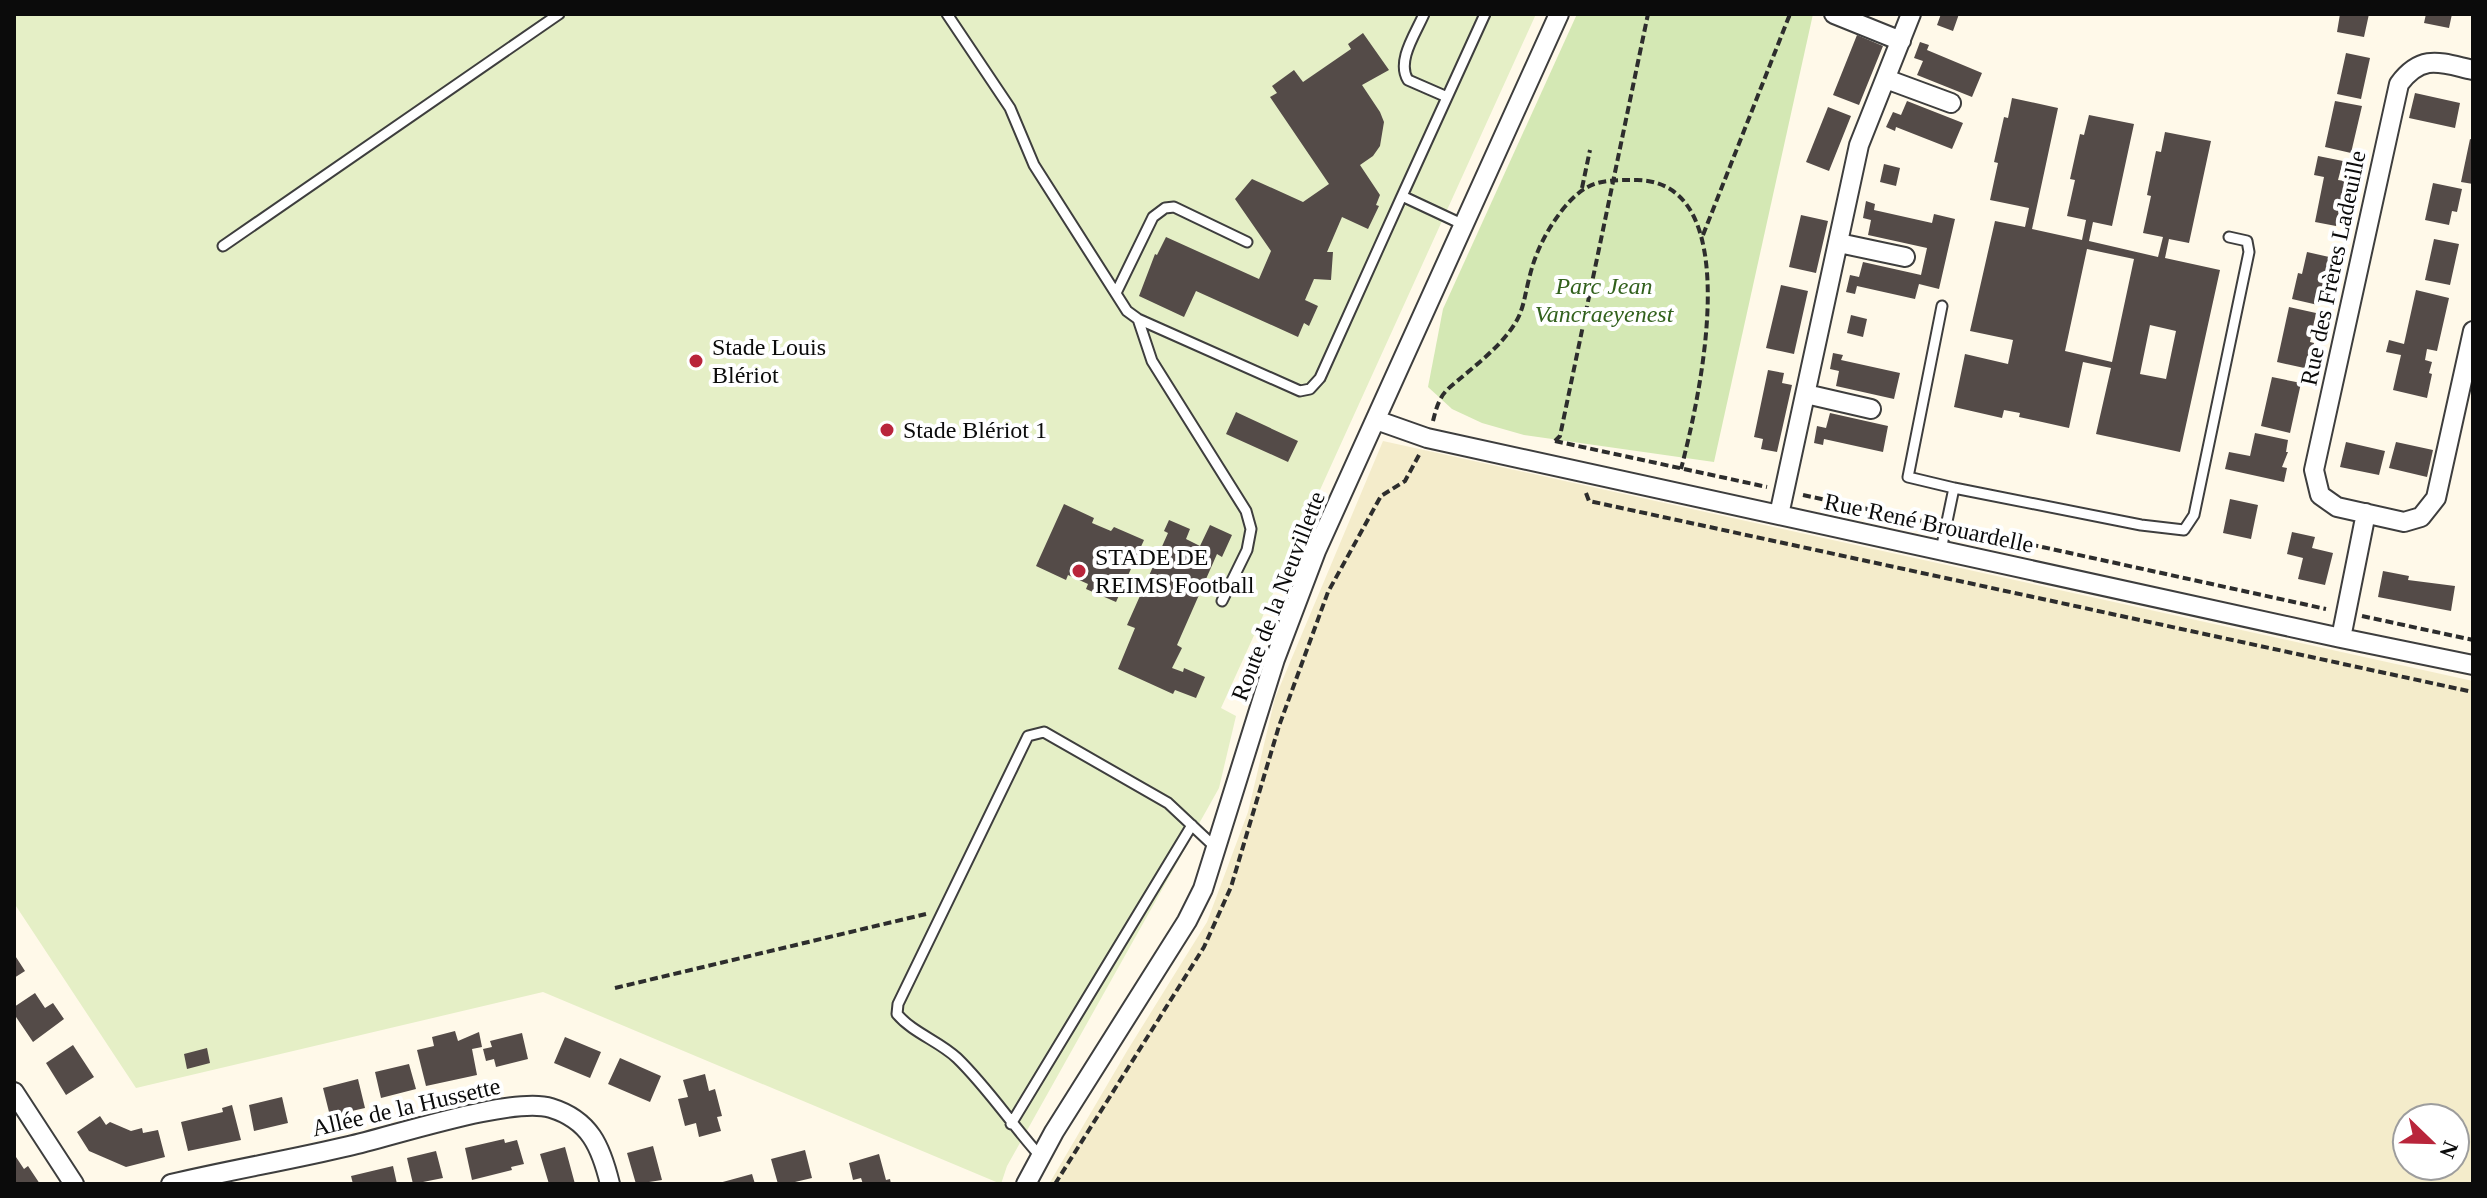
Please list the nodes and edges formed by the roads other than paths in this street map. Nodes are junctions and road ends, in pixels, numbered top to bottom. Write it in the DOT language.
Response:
graph roads {
  1 [pos="559,14"];
  2 [pos="947,14"];
  3 [pos="1424,14"];
  4 [pos="1485,14"];
  5 [pos="1559,14"];
  6 [pos="1834,14"];
  7 [pos="1911,14"];
  8 [pos="1901,41"];
  9 [pos="2473,70"];
  10 [pos="1886,79"];
  11 [pos="1447,97"];
  12 [pos="1951,103"];
  13 [pos="1402,196"];
  14 [pos="1464,225"];
  15 [pos="2229,237"];
  16 [pos="1247,242"];
  17 [pos="1839,243"];
  18 [pos="223,246"];
  19 [pos="1905,257"];
  20 [pos="1116,293"];
  21 [pos="1942,306"];
  22 [pos="1138,319"];
  23 [pos="2473,331"];
  24 [pos="2468,380"];
  25 [pos="1806,394"];
  26 [pos="1871,409"];
  27 [pos="1376,420"];
  28 [pos="1954,488"];
  29 [pos="2366,513"];
  30 [pos="1779,515"];
  31 [pos="1941,550"];
  32 [pos="1222,601"];
  33 [pos="2341,638"];
  34 [pos="2473,665"];
  35 [pos="1192,825"];
  36 [pos="1216,848"];
  37 [pos="14,1092"];
  38 [pos="1011,1124"];
  39 [pos="1041,1157"];
  40 [pos="191,1182"];
  41 [pos="74,1184"];
  42 [pos="171,1184"];
  43 [pos="610,1184"];
  44 [pos="1026,1184"];
  1 -- 18 [label="lane"];
  2 -- 20 [label="lane"];
  3 -- 11 [label="lane"];
  4 -- 11 [label="lane"];
  5 -- 14 [label="street, Route de la Neuvillette"];
  6 -- 8 [label="street"];
  7 -- 8 [label="street"];
  8 -- 10 [label="street"];
  9 -- 29 [label="street, Rue des Frères Ladeuille"];
  10 -- 12 [label="street"];
  10 -- 17 [label="street"];
  11 -- 13 [label="lane"];
  13 -- 14 [label="lane"];
  13 -- 22 [label="lane"];
  14 -- 27 [label="street, Route de la Neuvillette"];
  15 -- 28 [label="lane"];
  16 -- 20 [label="lane"];
  17 -- 19 [label="street"];
  17 -- 25 [label="street"];
  20 -- 22 [label="lane"];
  21 -- 28 [label="lane"];
  22 -- 32 [label="lane"];
  23 -- 24 [label="street, Rue des Frères Ladeuille"];
  24 -- 29 [label="street, Rue des Frères Ladeuille"];
  25 -- 26 [label="street"];
  25 -- 30 [label="street"];
  27 -- 30 [label="street, Rue René Brouardelle"];
  27 -- 36 [label="street, Route de la Neuvillette"];
  28 -- 31 [label="lane"];
  29 -- 33 [label="street"];
  30 -- 31 [label="street, Rue René Brouardelle"];
  31 -- 33 [label="street, Rue René Brouardelle"];
  33 -- 34 [label="street, Rue René Brouardelle"];
  35 -- 36 [label="lane"];
  35 -- 38 [label="lane"];
  35 -- 38 [label="lane"];
  36 -- 39 [label="street, Route de la Neuvillette"];
  37 -- 41 [label="street"];
  38 -- 39 [label="lane"];
  39 -- 44 [label="street, Route de la Neuvillette"];
  40 -- 42 [label="street, Allée de la Hussette"];
  40 -- 43 [label="street, Allée de la Hussette"];
}
